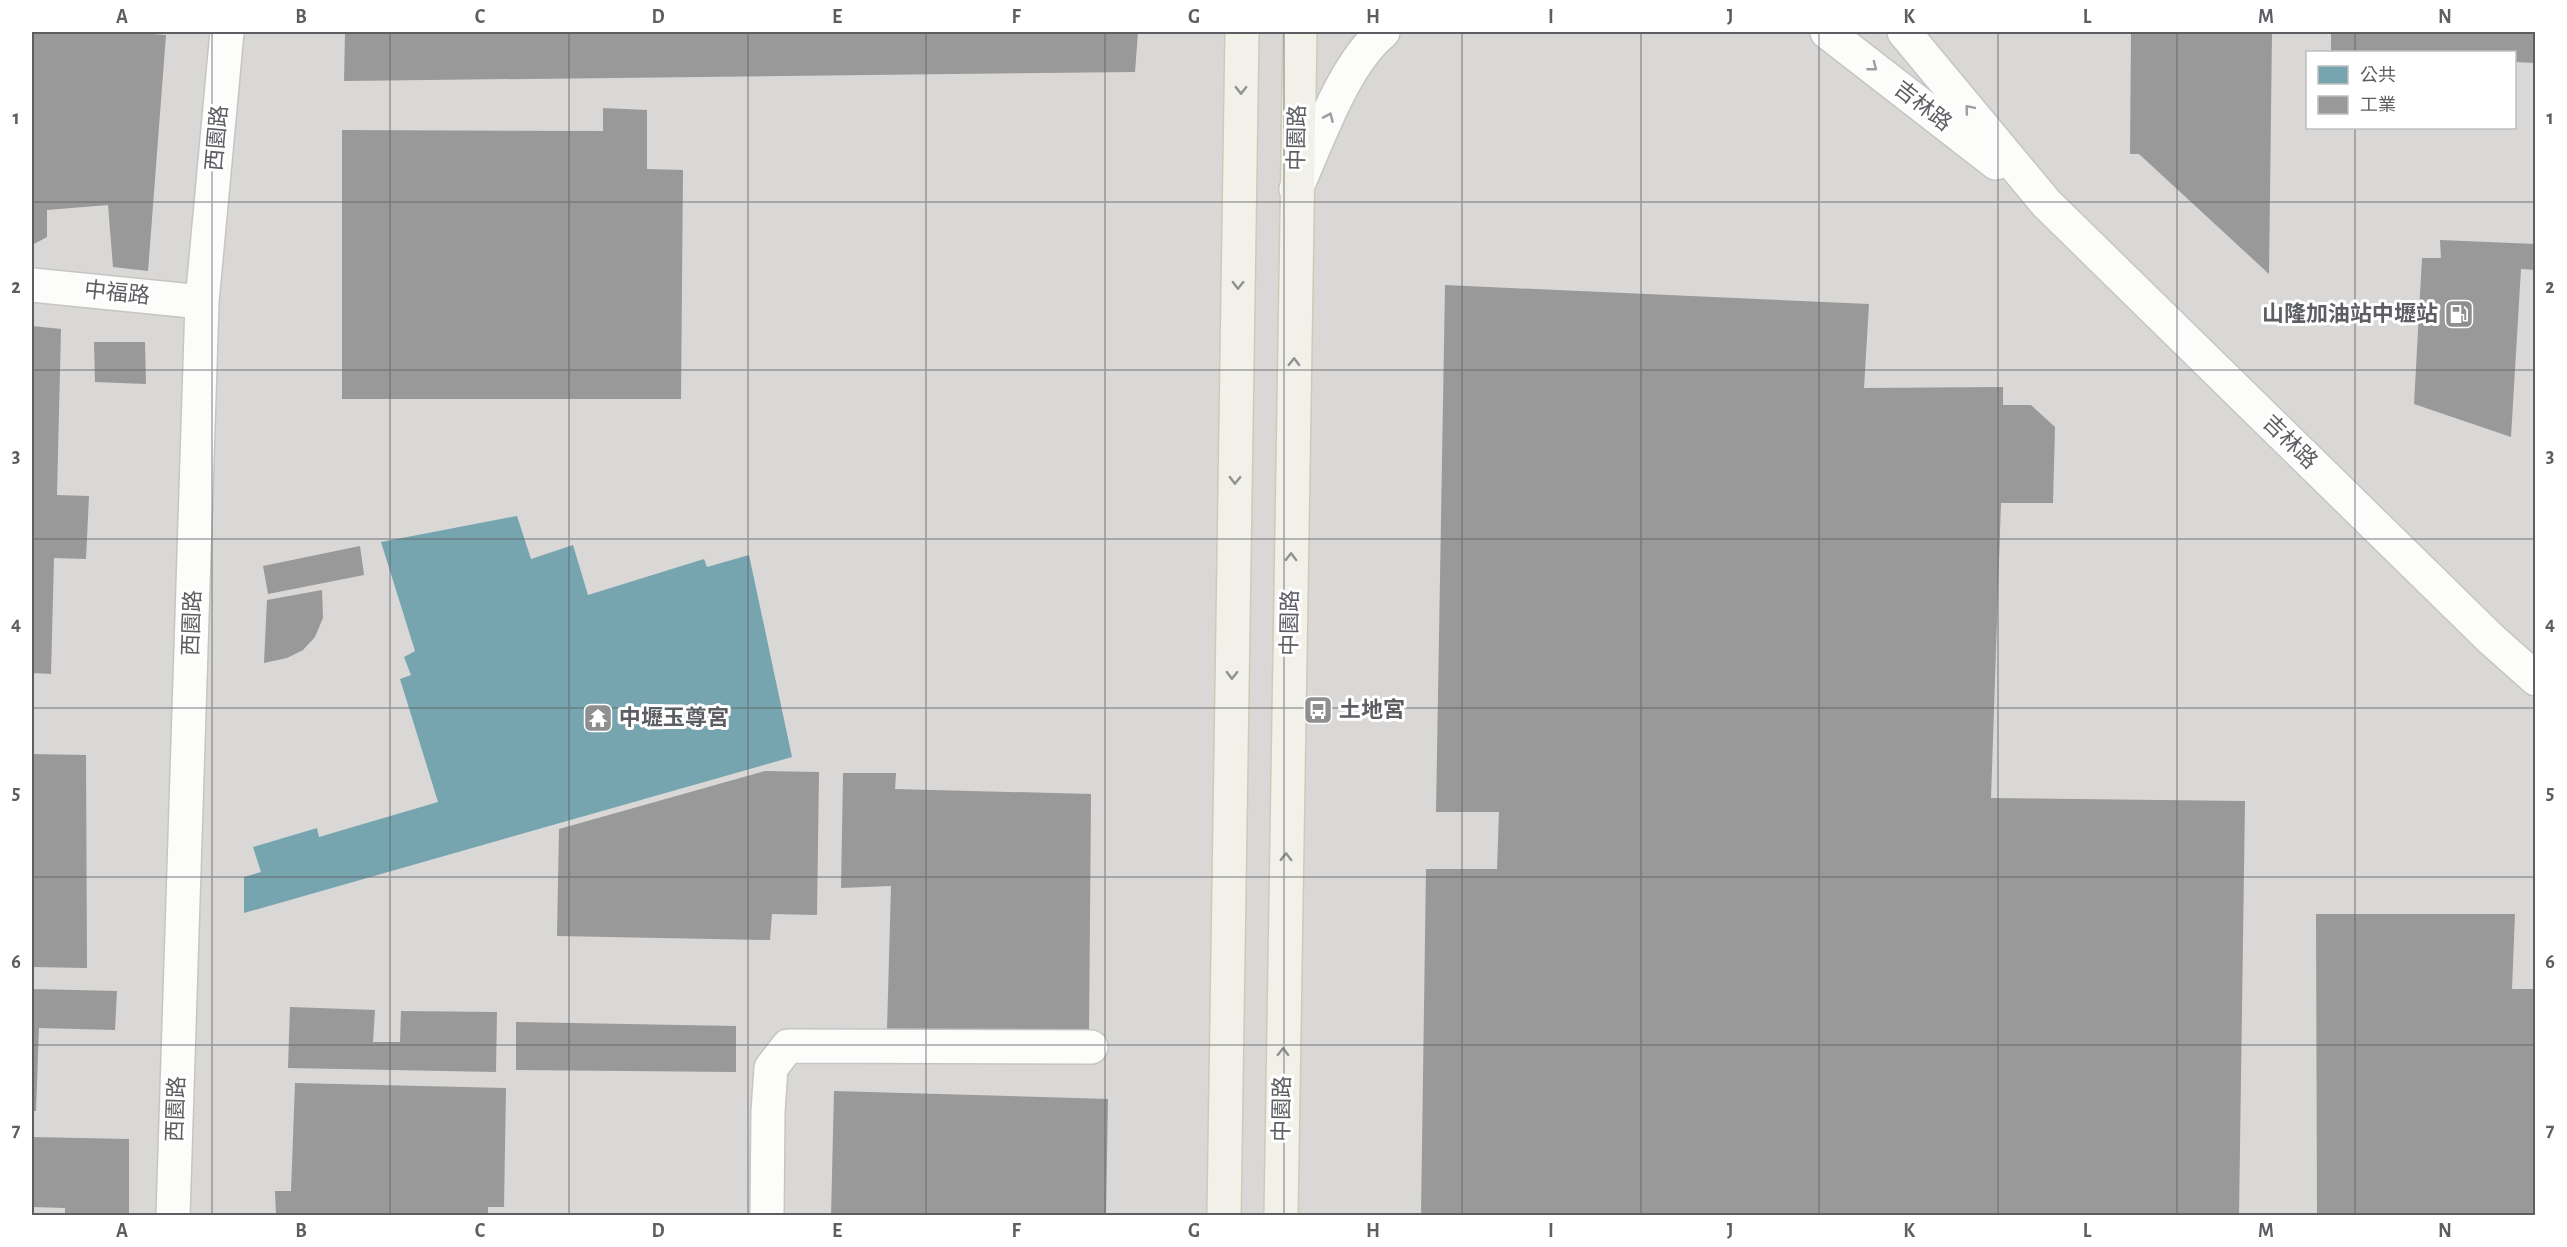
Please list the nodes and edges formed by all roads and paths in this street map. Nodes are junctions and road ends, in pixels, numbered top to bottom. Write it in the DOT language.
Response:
graph roads {
  1 [pos="227,32"];
  2 [pos="1242,32"];
  3 [pos="1300,32"];
  4 [pos="1383,32"];
  5 [pos="1827,32"];
  6 [pos="1904,32"];
  7 [pos="1296,189"];
  8 [pos="2046,202"];
  9 [pos="32,285"];
  10 [pos="202,302"];
  11 [pos="2535,679"];
  12 [pos="1091,1047"];
  13 [pos="173,1215"];
  14 [pos="767,1215"];
  15 [pos="1224,1215"];
  16 [pos="1281,1215"];
  1 -- 10 [label="street, 西園路"];
  2 -- 15 [label="main road, one-way"];
  3 -- 7 [label="main road, 中園路"];
  7 -- 4 [label="street, one-way"];
  5 -- 8 [label="street, 吉林路, one-way"];
  8 -- 6 [label="street, 吉林路, one-way"];
  16 -- 7 [label="main road, 中園路, one-way"];
  8 -- 11 [label="street, 吉林路"];
  9 -- 10 [label="street, 中福路"];
  10 -- 13 [label="street, 西園路"];
  12 -- 14 [label="street"];
}
